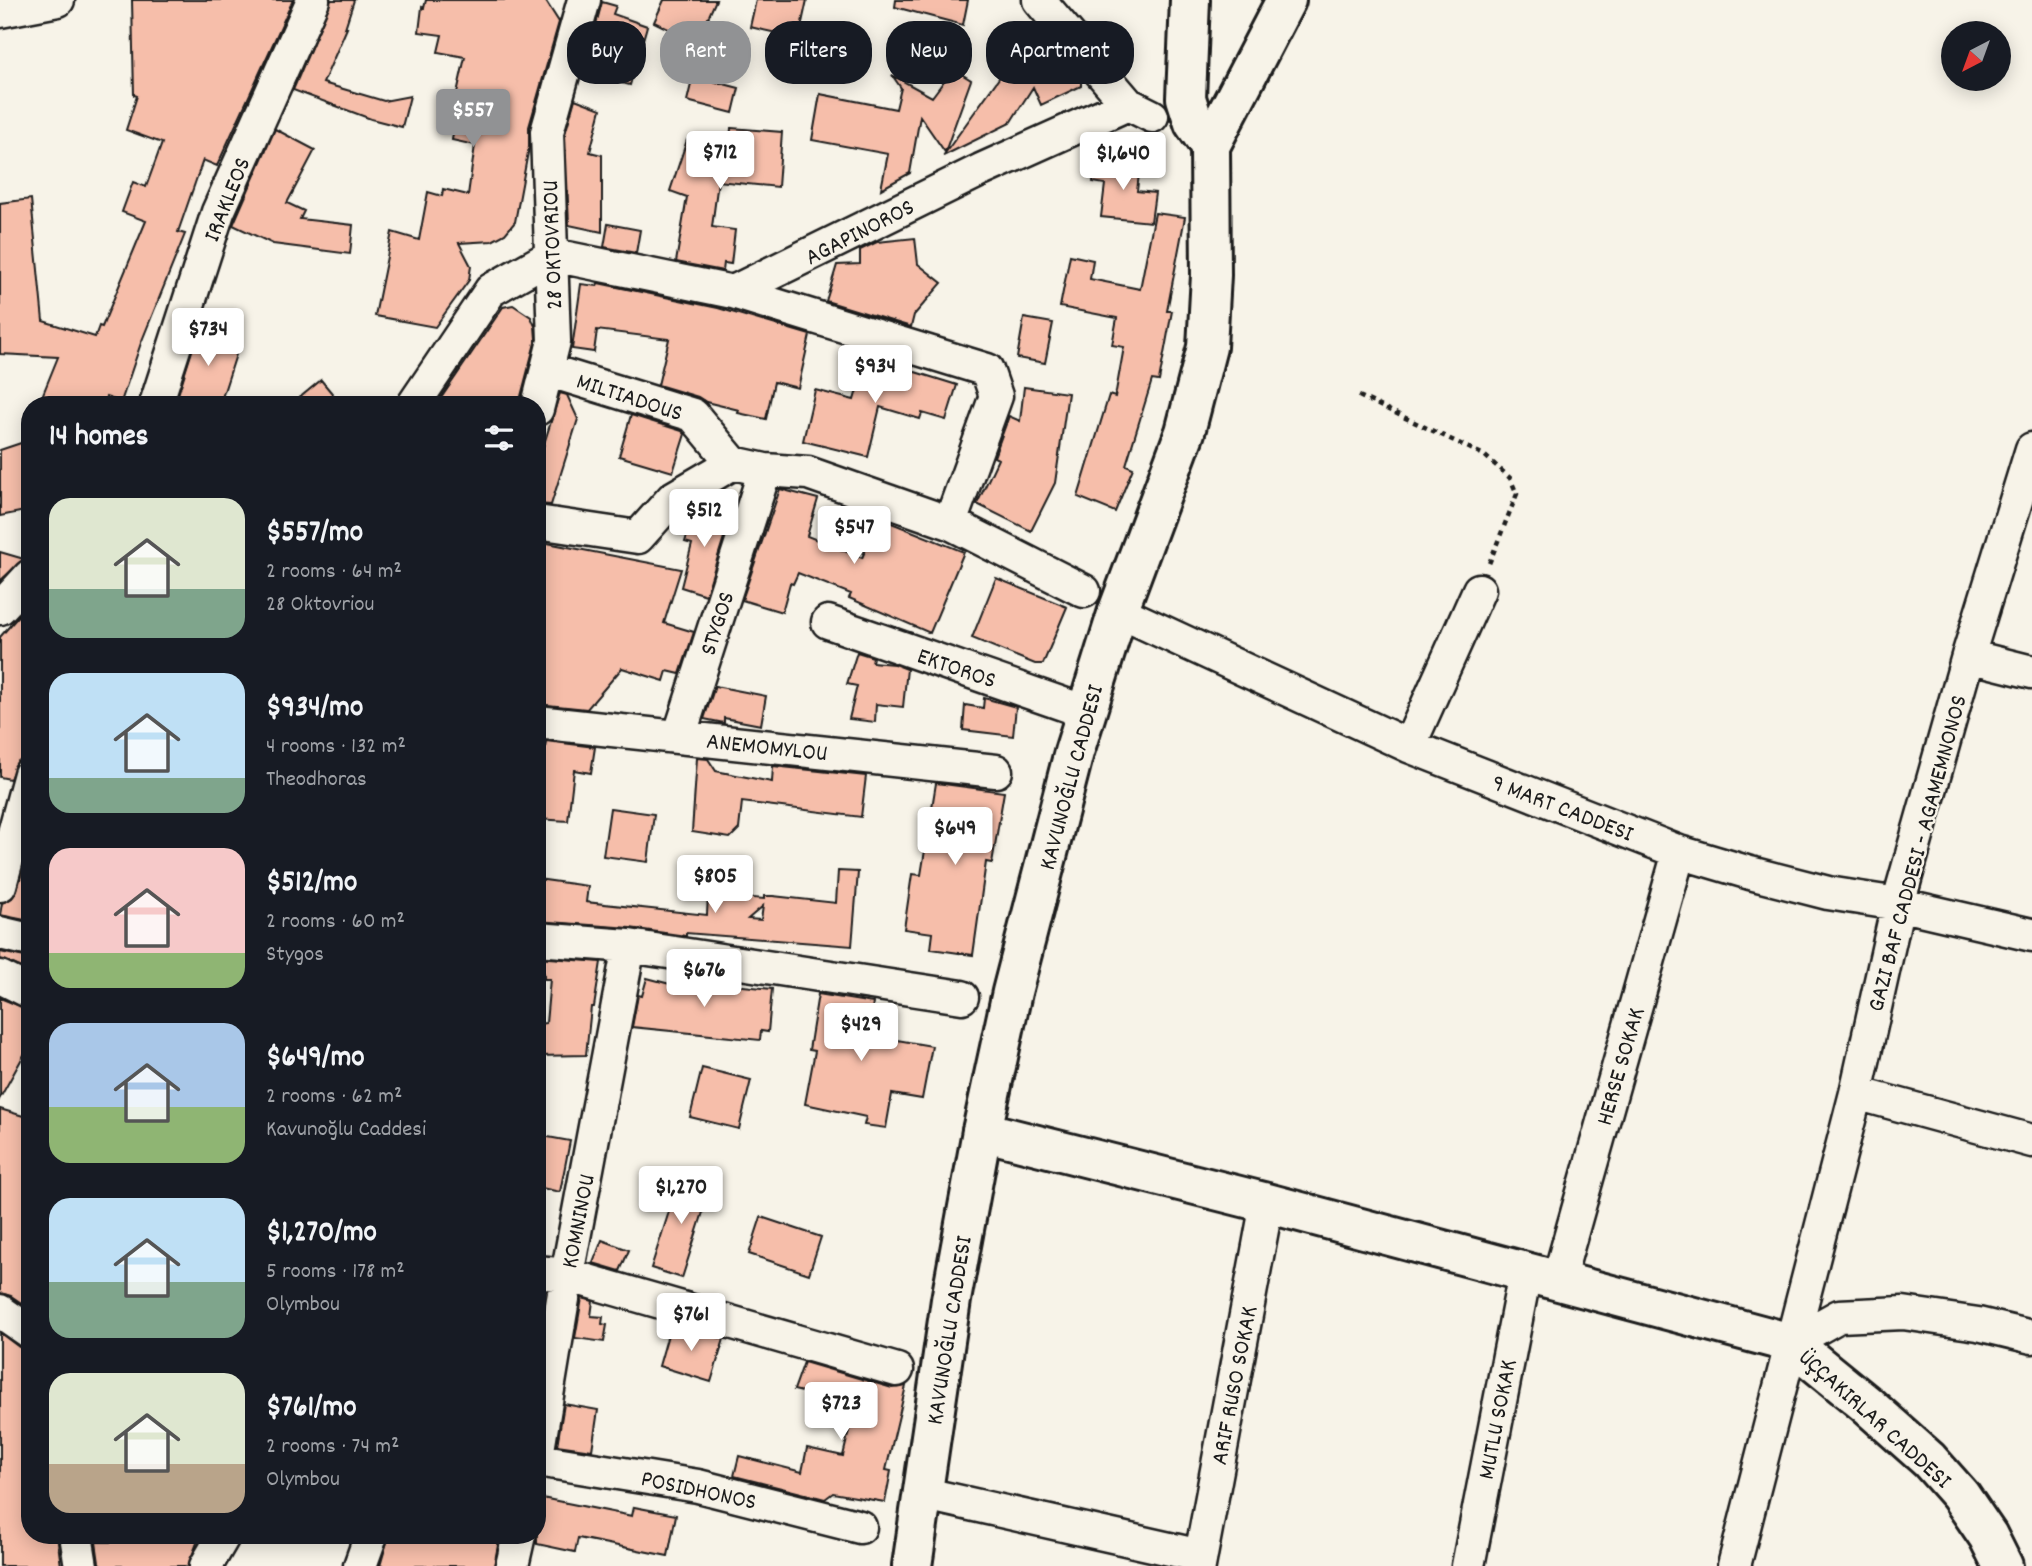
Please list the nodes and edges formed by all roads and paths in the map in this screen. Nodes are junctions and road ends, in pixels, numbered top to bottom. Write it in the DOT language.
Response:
graph roads {
  1 [pos="58,0"];
  2 [pos="313,0"];
  3 [pos="584,0"];
  4 [pos="1039,0"];
  5 [pos="1190,0"];
  6 [pos="1286,0"];
  7 [pos="0,12"];
  8 [pos="1210,146"];
  9 [pos="552,256"];
  10 [pos="733,292"];
  11 [pos="547,370"];
  12 [pos="159,396"];
  13 [pos="419,396"];
  14 [pos="540,396"];
  15 [pos="1359,396"];
  16 [pos="2032,449"];
  17 [pos="733,463"];
  18 [pos="765,470"];
  19 [pos="546,523"];
  20 [pos="950,523"];
  21 [pos="21,586"];
  22 [pos="1479,590"];
  23 [pos="1084,591"];
  24 [pos="0,608"];
  25 [pos="1118,611"];
  26 [pos="828,622"];
  27 [pos="1968,656"];
  28 [pos="2032,672"];
  29 [pos="1086,712"];
  30 [pos="546,723"];
  31 [pos="679,737"];
  32 [pos="1409,747"];
  33 [pos="996,771"];
  34 [pos="21,807"];
  35 [pos="1679,852"];
  36 [pos="0,885"];
  37 [pos="1898,904"];
  38 [pos="0,933"];
  39 [pos="2032,935"];
  40 [pos="21,938"];
  41 [pos="546,940"];
  42 [pos="629,946"];
  43 [pos="0,977"];
  44 [pos="21,988"];
  45 [pos="962,997"];
  46 [pos="1856,1093"];
  47 [pos="982,1131"];
  48 [pos="2032,1141"];
  49 [pos="1267,1203"];
  50 [pos="552,1274"];
  51 [pos="1541,1277"];
  52 [pos="0,1311"];
  53 [pos="21,1326"];
  54 [pos="2032,1337"];
  55 [pos="1791,1343"];
  56 [pos="546,1348"];
  57 [pos="897,1370"];
  58 [pos="546,1460"];
  59 [pos="921,1493"];
  60 [pos="860,1527"];
  61 [pos="77,1544"];
  62 [pos="219,1544"];
  63 [pos="368,1544"];
  64 [pos="517,1544"];
  65 [pos="1200,1561"];
  66 [pos="81,1566"];
  67 [pos="206,1566"];
  68 [pos="360,1566"];
  69 [pos="512,1566"];
  70 [pos="912,1566"];
  71 [pos="1468,1566"];
  72 [pos="1734,1566"];
  73 [pos="2003,1566"];
  1 -- 7 [label="street"];
  2 -- 12 [label="street, IRAKLEOS"];
  3 -- 9 [label="street, 28 OKTOVRIOU"];
  4 -- 10 [label="street, AGAPINOROS"];
  5 -- 8 [label="main road"];
  6 -- 8 [label="main road"];
  8 -- 25 [label="main road, KAVUNOĞLU CADDESI"];
  9 -- 10 [label="street"];
  9 -- 11 [label="street, 28 OKTOVRIOU"];
  9 -- 13 [label="street"];
  10 -- 20 [label="street"];
  11 -- 14 [label="street, 28 OKTOVRIOU"];
  11 -- 17 [label="street, MILTIADOUS"];
  15 -- 22 [label="path"];
  16 -- 27 [label="street, GAZI BAF CADDESI - AGAMEMNONOS"];
  17 -- 18 [label="street"];
  17 -- 19 [label="street"];
  18 -- 20 [label="street"];
  18 -- 31 [label="street, STYGOS"];
  20 -- 23 [label="street"];
  21 -- 24 [label="street"];
  22 -- 32 [label="street"];
  25 -- 29 [label="main road, KAVUNOĞLU CADDESI"];
  25 -- 32 [label="street, 9 MART CADDESI"];
  26 -- 29 [label="street, EKTOROS"];
  27 -- 28 [label="street"];
  27 -- 37 [label="street, GAZI BAF CADDESI - AGAMEMNONOS"];
  29 -- 47 [label="main road, KAVUNOĞLU CADDESI"];
  30 -- 31 [label="street, ANEMOMYLOU"];
  31 -- 33 [label="street, ANEMOMYLOU"];
  32 -- 35 [label="street, 9 MART CADDESI"];
  34 -- 36 [label="street"];
  35 -- 37 [label="street, 9 MART CADDESI"];
  35 -- 51 [label="street, HERSE SOKAK"];
  37 -- 39 [label="street, 9 MART CADDESI"];
  37 -- 46 [label="street, GAZI BAF CADDESI - AGAMEMNONOS"];
  38 -- 40 [label="street"];
  41 -- 42 [label="street"];
  42 -- 45 [label="street"];
  42 -- 50 [label="street, KOMNINOU"];
  43 -- 44 [label="street"];
  46 -- 48 [label="street"];
  46 -- 55 [label="street, GAZI BAF CADDESI - AGAMEMNONOS"];
  47 -- 49 [label="main road"];
  47 -- 59 [label="main road, KAVUNOĞLU CADDESI"];
  49 -- 51 [label="main road"];
  49 -- 65 [label="street, ARIF RUSO SOKAK"];
  50 -- 56 [label="street, KOMNINOU"];
  50 -- 57 [label="street"];
  51 -- 55 [label="main road"];
  51 -- 71 [label="street, MUTLU SOKAK"];
  52 -- 53 [label="street"];
  54 -- 55 [label="street"];
  55 -- 72 [label="street, GAZI BAF CADDESI - AGAMEMNONOS"];
  55 -- 73 [label="main road"];
  58 -- 60 [label="street, POSIDHONOS"];
  59 -- 65 [label="street"];
  59 -- 70 [label="main road, KAVUNOĞLU CADDESI"];
  61 -- 66 [label="street"];
  62 -- 67 [label="street"];
  63 -- 68 [label="street"];
  64 -- 69 [label="street"];
}
